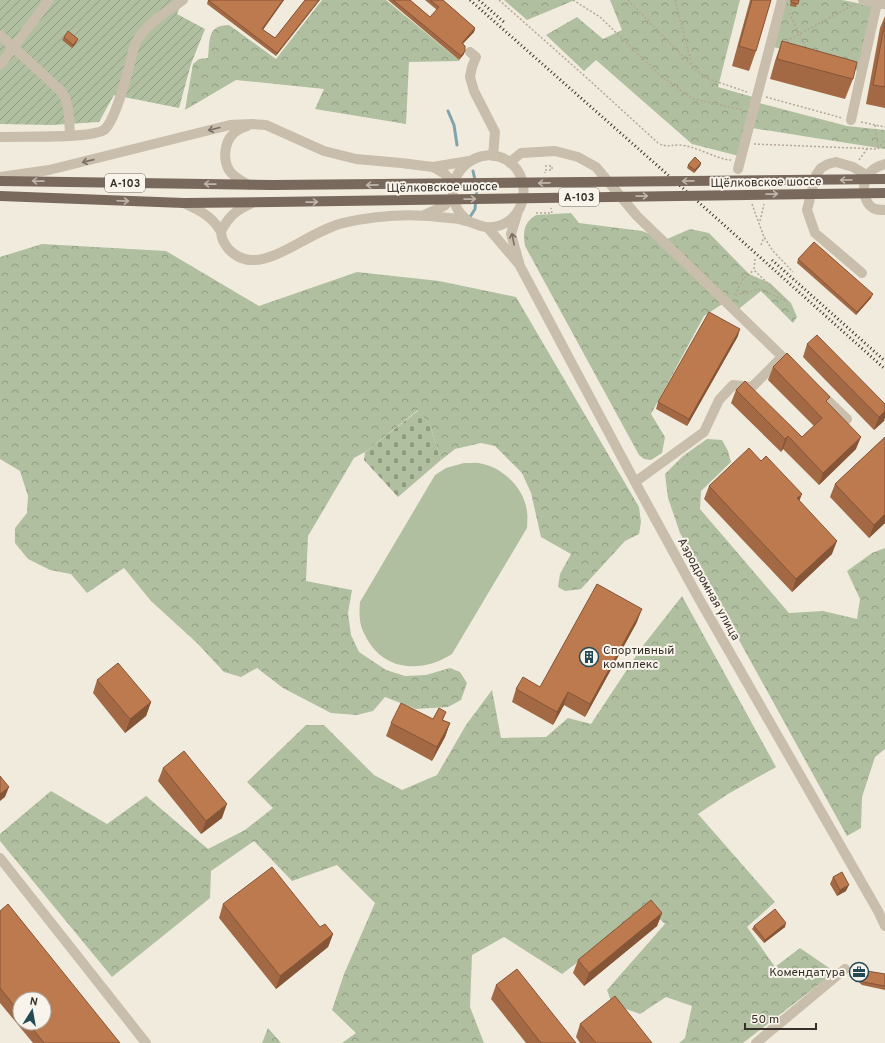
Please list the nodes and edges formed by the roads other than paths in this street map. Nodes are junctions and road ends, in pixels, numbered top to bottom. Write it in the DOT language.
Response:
graph roads {
  1 [pos="49,0"];
  2 [pos="184,0"];
  3 [pos="859,2"];
  4 [pos="881,3"];
  5 [pos="781,4"];
  6 [pos="0,35"];
  7 [pos="13,47"];
  8 [pos="769,50"];
  9 [pos="470,52"];
  10 [pos="781,54"];
  11 [pos="0,65"];
  12 [pos="852,120"];
  13 [pos="252,124"];
  14 [pos="70,136"];
  15 [pos="0,137"];
  16 [pos="493,156"];
  17 [pos="470,161"];
  18 [pos="510,163"];
  19 [pos="740,164"];
  20 [pos="885,164"];
  21 [pos="433,167"];
  22 [pos="868,176"];
  23 [pos="0,177"];
  24 [pos="885,180"];
  25 [pos="0,181"];
  26 [pos="453,183"];
  27 [pos="249,185"];
  28 [pos="885,193"];
  29 [pos="0,196"];
  30 [pos="453,197"];
  31 [pos="184,203"];
  32 [pos="252,203"];
  33 [pos="885,210"];
  34 [pos="518,211"];
  35 [pos="422,216"];
  36 [pos="468,221"];
  37 [pos="488,228"];
  38 [pos="221,231"];
  39 [pos="520,266"];
  40 [pos="862,273"];
  41 [pos="782,357"];
  42 [pos="798,372"];
  43 [pos="809,383"];
  44 [pos="847,419"];
  45 [pos="635,482"];
  46 [pos="0,858"];
  47 [pos="884,920"];
  48 [pos="846,969"];
  49 [pos="146,1043"];
  50 [pos="756,1043"];
  1 -- 7 [label="street"];
  2 -- 14 [label="street"];
  3 -- 4 [label="street"];
  4 -- 12 [label="street"];
  5 -- 8 [label="street"];
  6 -- 7 [label="street"];
  7 -- 11 [label="street"];
  7 -- 14 [label="street"];
  8 -- 10 [label="street"];
  8 -- 19 [label="street"];
  9 -- 16 [label="street"];
  13 -- 21 [label="street"];
  13 -- 23 [label="street, one-way"];
  13 -- 27 [label="street"];
  14 -- 15 [label="street"];
  16 -- 17 [label="street"];
  16 -- 18 [label="street"];
  17 -- 21 [label="street"];
  17 -- 26 [label="street"];
  18 -- 34 [label="street"];
  18 -- 41 [label="street"];
  20 -- 22 [label="street"];
  21 -- 26 [label="street"];
  22 -- 33 [label="street"];
  22 -- 40 [label="street"];
  24 -- 27 [label="main road, Щёлковское шоссе / А-103, one-way, bridge"];
  27 -- 25 [label="main road, Щёлковское шоссе / А-103, one-way"];
  26 -- 30 [label="street"];
  32 -- 28 [label="main road, Щёлковское шоссе / А-103, one-way, bridge"];
  29 -- 31 [label="main road, Щёлковское шоссе / А-103, one-way"];
  30 -- 35 [label="street"];
  30 -- 36 [label="street"];
  31 -- 32 [label="main road, Щёлковское шоссе / А-103"];
  31 -- 38 [label="street"];
  32 -- 38 [label="street"];
  34 -- 37 [label="street"];
  39 -- 34 [label="street, one-way"];
  35 -- 36 [label="street"];
  35 -- 38 [label="street"];
  36 -- 37 [label="street"];
  37 -- 39 [label="street"];
  39 -- 45 [label="street, Аэродромная улица"];
  41 -- 42 [label="street"];
  41 -- 45 [label="street"];
  43 -- 44 [label="street"];
  45 -- 47 [label="street, Аэродромная улица"];
  46 -- 49 [label="street"];
  48 -- 50 [label="street"];
}
